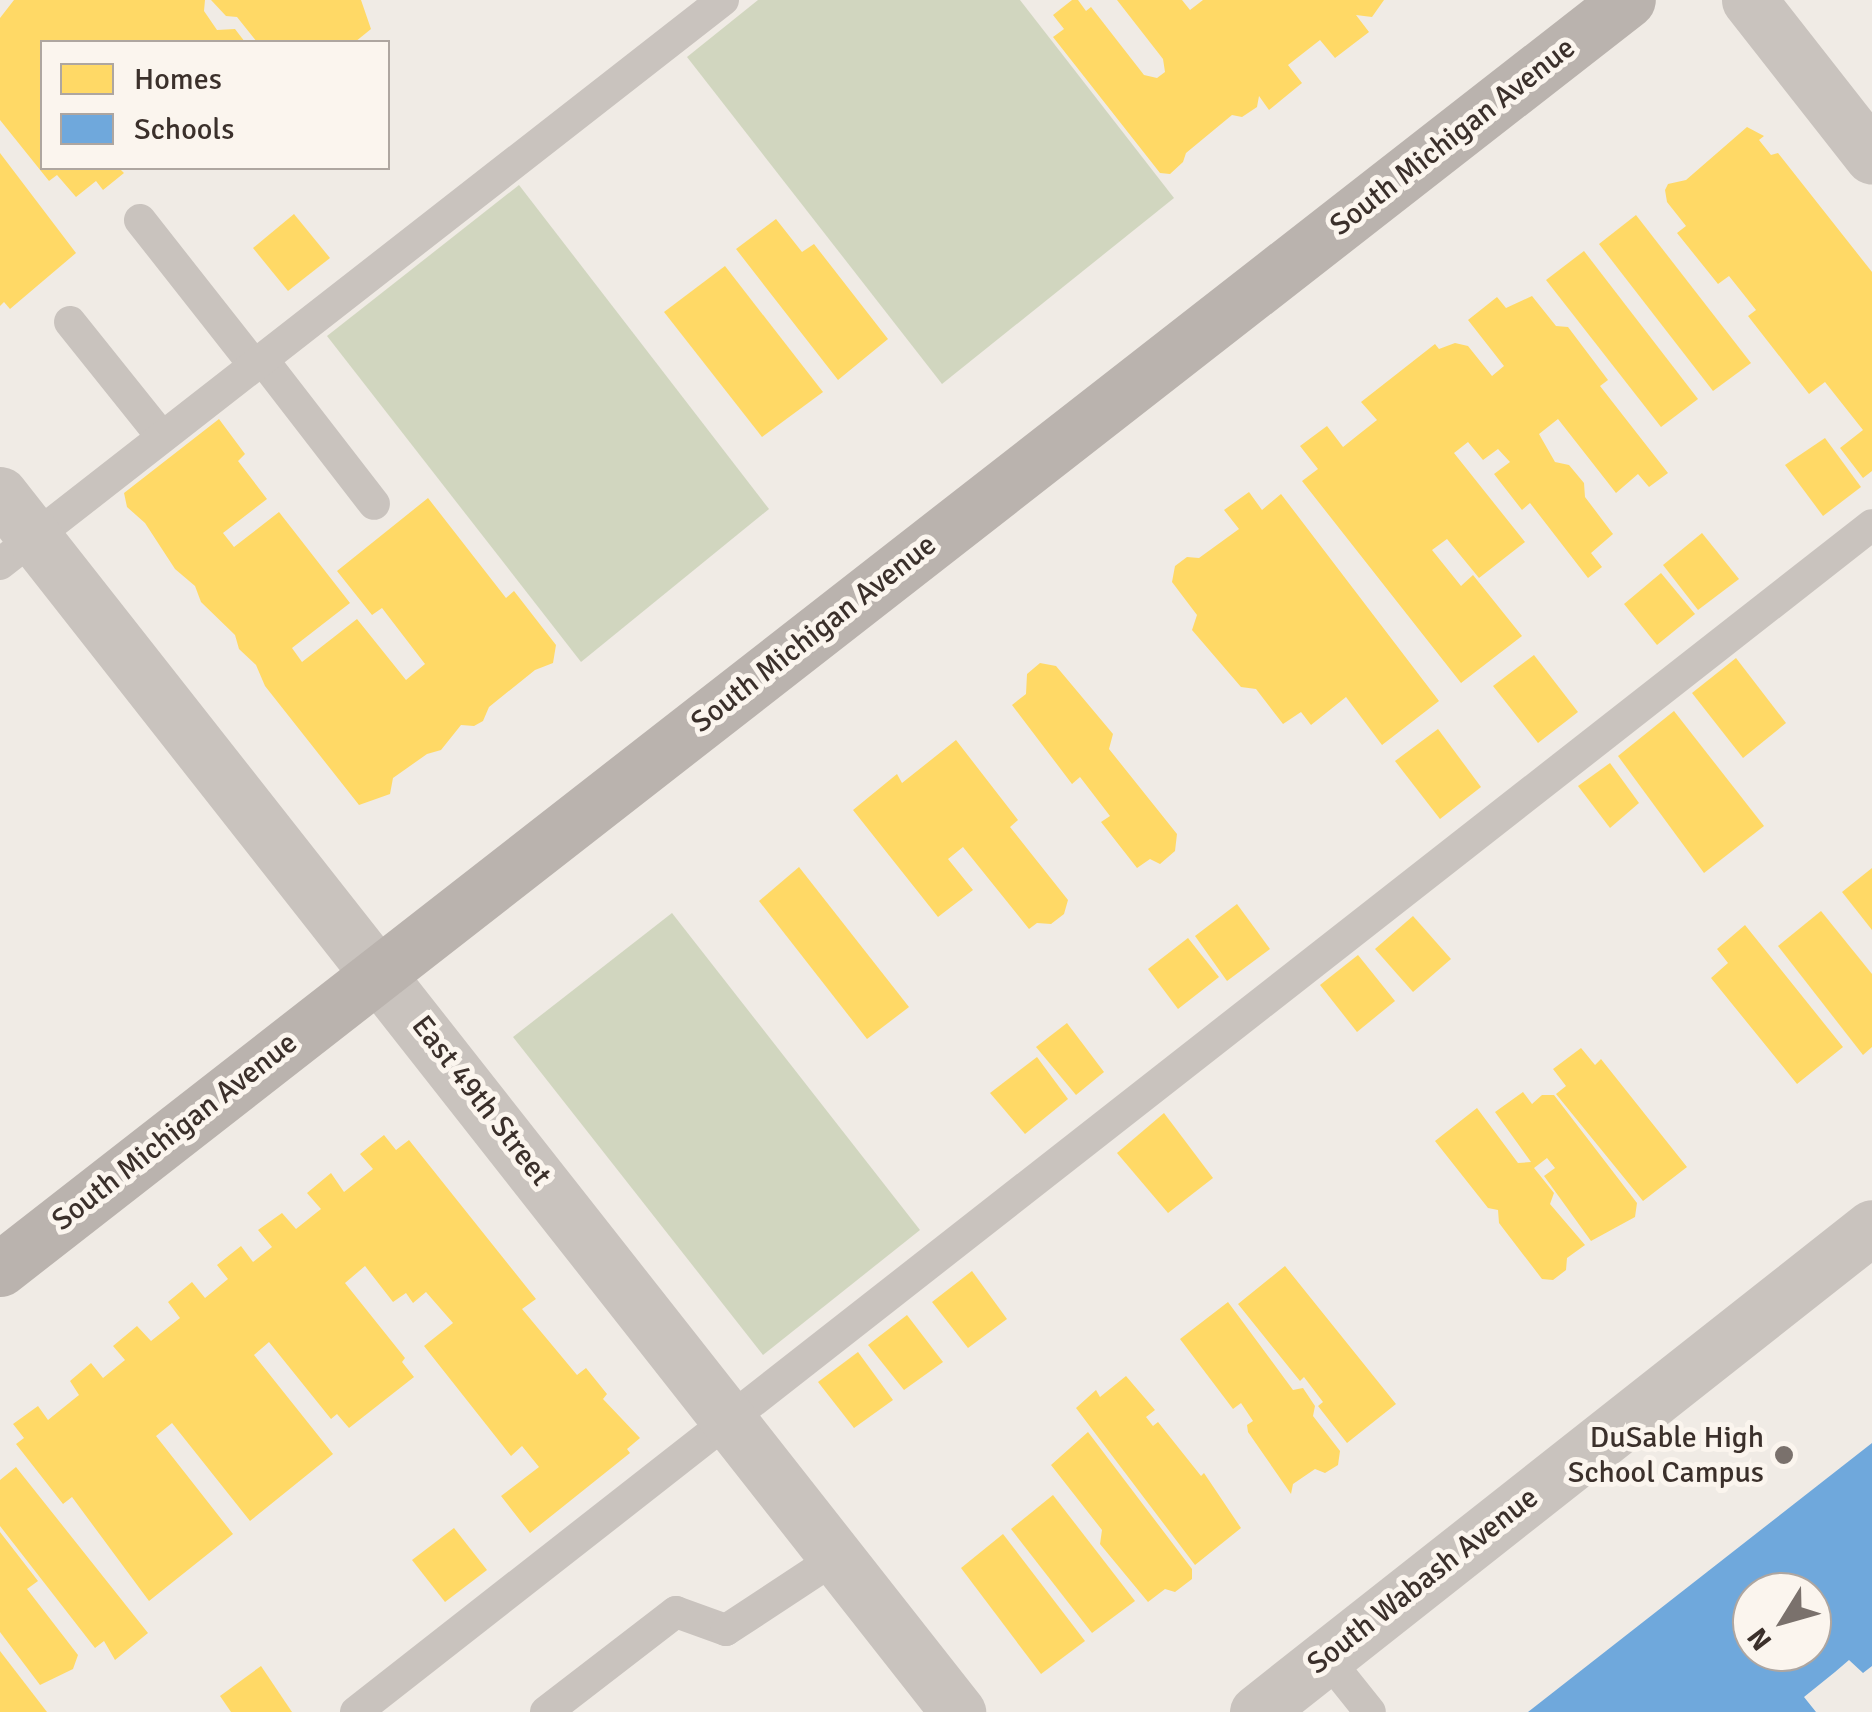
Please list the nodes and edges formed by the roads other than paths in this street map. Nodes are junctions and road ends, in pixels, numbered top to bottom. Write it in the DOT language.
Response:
graph roads {
  1 [pos="723,0"];
  2 [pos="1628,0"];
  3 [pos="1749,0"];
  4 [pos="1872,157"];
  5 [pos="140,220"];
  6 [pos="70,322"];
  7 [pos="258,362"];
  8 [pos="162,437"];
  9 [pos="0,494"];
  10 [pos="374,504"];
  11 [pos="1872,525"];
  12 [pos="17,550"];
  13 [pos="380,972"];
  14 [pos="1872,1227"];
  15 [pos="0,1269"];
  16 [pos="730,1420"];
  17 [pos="837,1557"];
  18 [pos="1326,1658"];
  19 [pos="356,1712"];
  20 [pos="546,1712"];
  21 [pos="958,1712"];
  22 [pos="1257,1712"];
  23 [pos="1370,1712"];
  1 -- 7 [label="lane"];
  2 -- 13 [label="street, South Michigan Avenue"];
  3 -- 4 [label="street"];
  5 -- 7 [label="lane"];
  6 -- 8 [label="lane"];
  7 -- 8 [label="lane"];
  7 -- 10 [label="lane"];
  8 -- 12 [label="lane"];
  9 -- 12 [label="street, East 49th Street"];
  11 -- 16 [label="lane"];
  12 -- 13 [label="street, East 49th Street"];
  13 -- 15 [label="street, South Michigan Avenue"];
  13 -- 16 [label="street, East 49th Street"];
  14 -- 18 [label="street, South Wabash Avenue"];
  16 -- 17 [label="street, East 49th Street"];
  16 -- 19 [label="lane"];
  17 -- 20 [label="lane"];
  17 -- 21 [label="street, East 49th Street"];
  18 -- 22 [label="street, South Wabash Avenue"];
  18 -- 23 [label="lane"];
}
